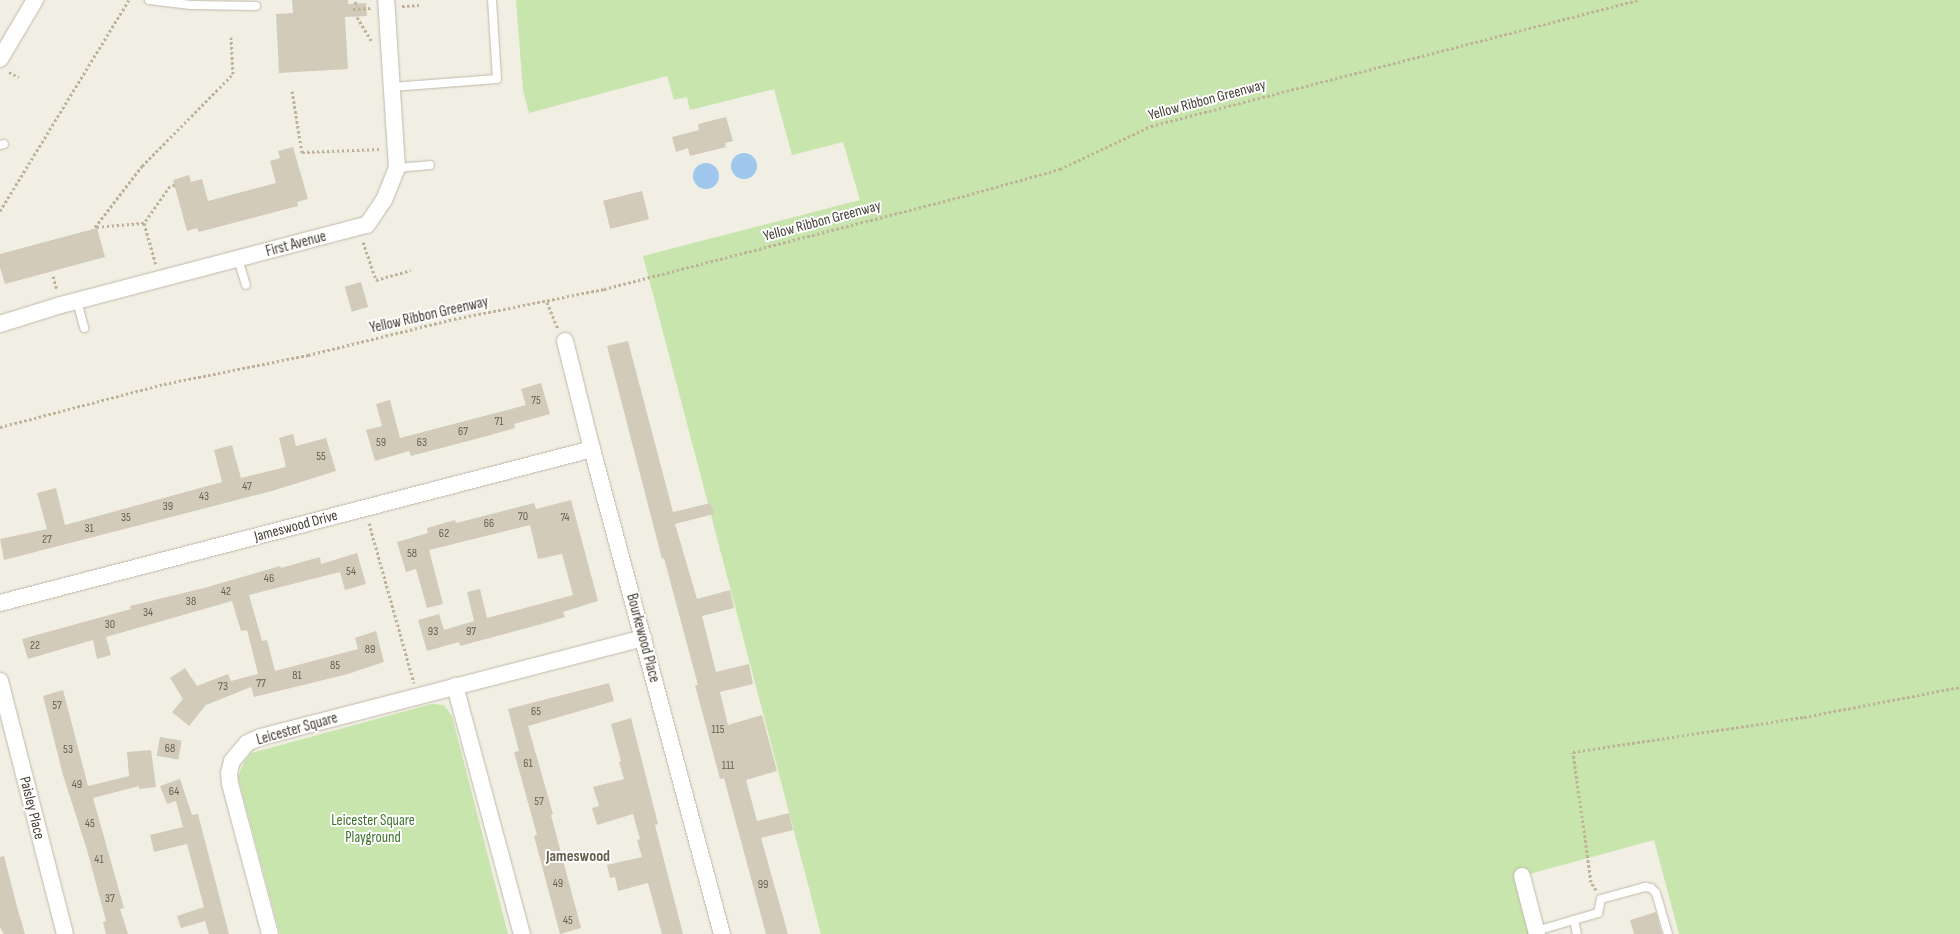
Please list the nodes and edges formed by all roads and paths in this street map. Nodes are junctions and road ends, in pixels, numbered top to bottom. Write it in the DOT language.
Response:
graph roads {
  1 [pos="35,0"];
  2 [pos="128,0"];
  3 [pos="149,0"];
  4 [pos="386,0"];
  5 [pos="492,0"];
  6 [pos="1638,0"];
  7 [pos="256,6"];
  8 [pos="231,37"];
  9 [pos="0,59"];
  10 [pos="392,87"];
  11 [pos="292,91"];
  12 [pos="396,149"];
  13 [pos="430,165"];
  14 [pos="397,168"];
  15 [pos="174,185"];
  16 [pos="0,211"];
  17 [pos="144,223"];
  18 [pos="357,227"];
  19 [pos="238,259"];
  20 [pos="411,270"];
  21 [pos="160,280"];
  22 [pos="246,285"];
  23 [pos="77,301"];
  24 [pos="547,302"];
  25 [pos="0,324"];
  26 [pos="84,328"];
  27 [pos="565,341"];
  28 [pos="0,427"];
  29 [pos="592,449"];
  30 [pos="364,508"];
  31 [pos="0,603"];
  32 [pos="643,638"];
  33 [pos="0,681"];
  34 [pos="455,686"];
  35 [pos="1960,687"];
  36 [pos="417,696"];
  37 [pos="1522,876"];
  38 [pos="1601,899"];
  39 [pos="1574,920"];
  40 [pos="1536,933"];
  41 [pos="65,934"];
  42 [pos="270,934"];
  43 [pos="522,934"];
  44 [pos="722,934"];
  45 [pos="1577,934"];
  46 [pos="1668,934"];
  1 -- 9 [label="street"];
  2 -- 16 [label="path"];
  3 -- 7 [label="lane"];
  4 -- 10 [label="street, First Avenue"];
  5 -- 10 [label="lane"];
  6 -- 24 [label="path, Yellow Ribbon Greenway"];
  8 -- 17 [label="path"];
  10 -- 12 [label="street, First Avenue"];
  11 -- 12 [label="path"];
  12 -- 14 [label="street, First Avenue"];
  13 -- 14 [label="lane"];
  14 -- 18 [label="street, First Avenue"];
  15 -- 17 [label="path"];
  17 -- 21 [label="path"];
  18 -- 19 [label="street, First Avenue"];
  18 -- 20 [label="path"];
  19 -- 21 [label="street, First Avenue"];
  19 -- 22 [label="lane"];
  21 -- 23 [label="street, First Avenue"];
  23 -- 25 [label="street, First Avenue"];
  23 -- 26 [label="lane"];
  24 -- 27 [label="path"];
  24 -- 28 [label="path, Yellow Ribbon Greenway"];
  27 -- 29 [label="street, Bourkewood Place"];
  29 -- 30 [label="street, Jameswood Drive"];
  29 -- 32 [label="street, Bourkewood Place"];
  30 -- 31 [label="street, Jameswood Drive"];
  30 -- 36 [label="path"];
  32 -- 34 [label="street, Leicester Square"];
  32 -- 44 [label="street, Bourkewood Place"];
  33 -- 41 [label="street, Paisley Place"];
  34 -- 36 [label="street, Leicester Square"];
  34 -- 43 [label="street"];
  35 -- 38 [label="path"];
  36 -- 42 [label="street, Leicester Square"];
  37 -- 40 [label="street"];
  38 -- 39 [label="lane"];
  38 -- 46 [label="lane"];
  39 -- 40 [label="lane"];
  39 -- 45 [label="lane"];
}
